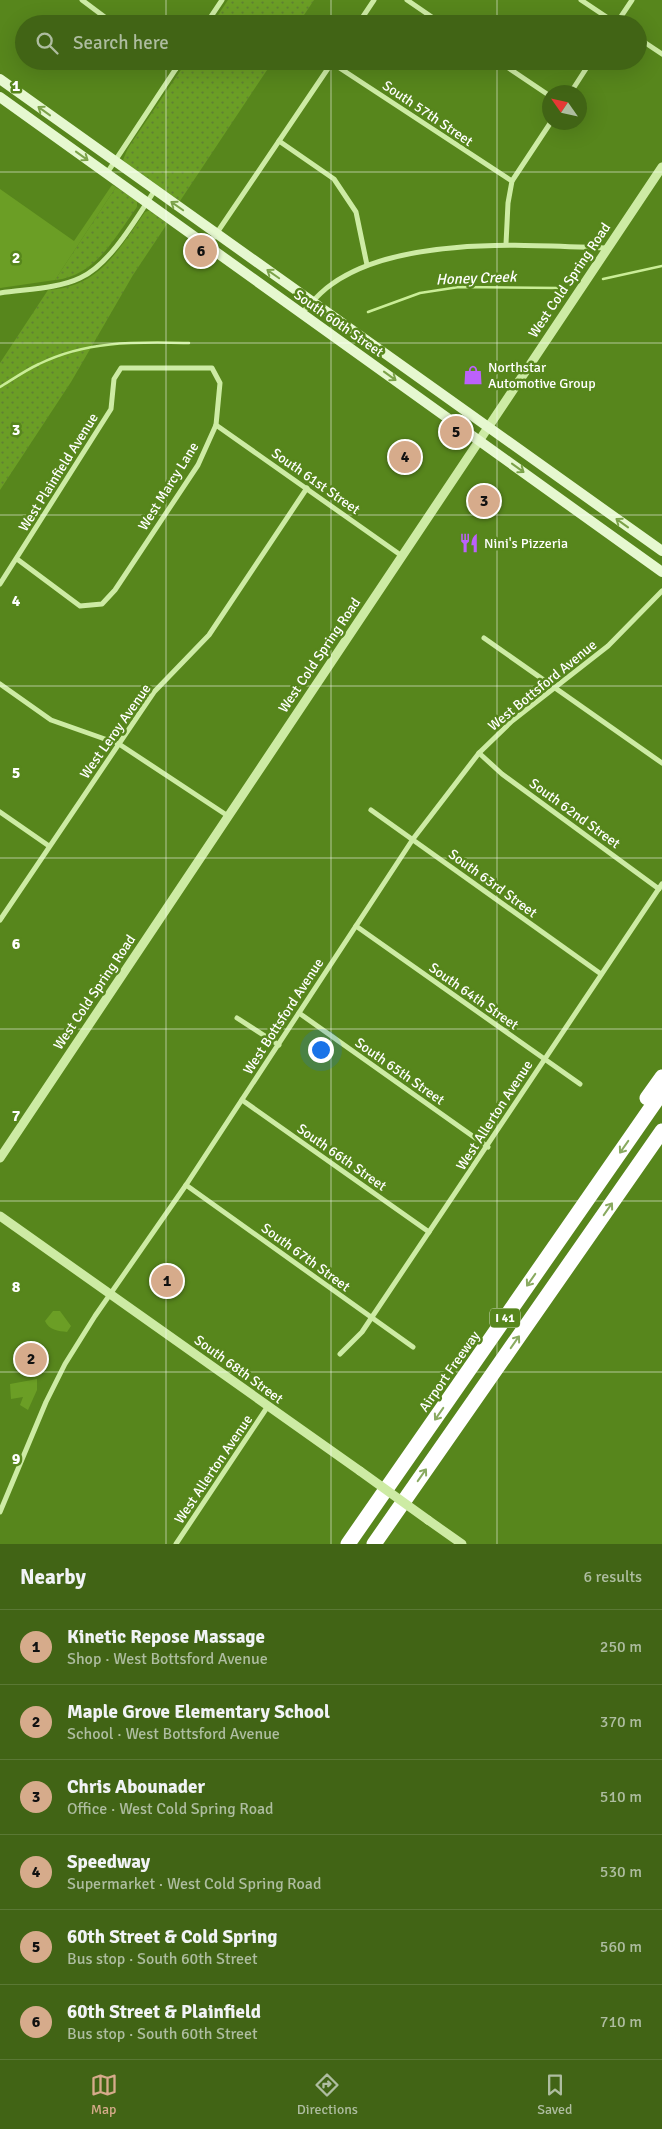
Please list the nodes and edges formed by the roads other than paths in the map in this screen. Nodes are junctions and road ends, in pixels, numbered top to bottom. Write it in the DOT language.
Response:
graph roads {
  1 [pos="82,0"];
  2 [pos="222,0"];
  3 [pos="374,0"];
  4 [pos="407,0"];
  5 [pos="581,0"];
  6 [pos="632,0"];
  7 [pos="102,15"];
  8 [pos="212,15"];
  9 [pos="364,15"];
  10 [pos="429,15"];
  11 [pos="603,15"];
  12 [pos="622,15"];
  13 [pos="647,44"];
  14 [pos="662,54"];
  15 [pos="175,70"];
  16 [pos="327,70"];
  17 [pos="344,70"];
  18 [pos="511,70"];
  19 [pos="586,70"];
  20 [pos="0,79"];
  21 [pos="576,85"];
  22 [pos="542,91"];
  23 [pos="0,97"];
  24 [pos="546,130"];
  25 [pos="279,141"];
  26 [pos="114,161"];
  27 [pos="662,167"];
  28 [pos="106,174"];
  29 [pos="512,181"];
  30 [pos="155,190"];
  31 [pos="147,202"];
  32 [pos="216,234"];
  33 [pos="506,244"];
  34 [pos="208,246"];
  35 [pos="606,248"];
  36 [pos="367,265"];
  37 [pos="0,293"];
  38 [pos="312,302"];
  39 [pos="302,313"];
  40 [pos="212,368"];
  41 [pos="418,396"];
  42 [pos="446,398"];
  43 [pos="216,425"];
  44 [pos="487,426"];
  45 [pos="478,440"];
  46 [pos="307,488"];
  47 [pos="662,551"];
  48 [pos="402,556"];
  49 [pos="17,559"];
  50 [pos="662,572"];
  51 [pos="0,584"];
  52 [pos="662,591"];
  53 [pos="484,638"];
  54 [pos="0,684"];
  55 [pos="555,687"];
  56 [pos="119,744"];
  57 [pos="479,753"];
  58 [pos="662,763"];
  59 [pos="372,810"];
  60 [pos="0,812"];
  61 [pos="228,816"];
  62 [pos="413,839"];
  63 [pos="48,846"];
  64 [pos="660,886"];
  65 [pos="0,920"];
  66 [pos="356,926"];
  67 [pos="601,974"];
  68 [pos="300,1013"];
  69 [pos="237,1018"];
  70 [pos="278,1045"];
  71 [pos="544,1059"];
  72 [pos="662,1077"];
  73 [pos="580,1084"];
  74 [pos="662,1092"];
  75 [pos="242,1100"];
  76 [pos="636,1130"];
  77 [pos="662,1131"];
  78 [pos="488,1147"];
  79 [pos="0,1158"];
  80 [pos="186,1185"];
  81 [pos="0,1216"];
  82 [pos="429,1232"];
  83 [pos="112,1295"];
  84 [pos="372,1317"];
  85 [pos="413,1347"];
  86 [pos="340,1354"];
  87 [pos="268,1406"];
  88 [pos="0,1512"];
  89 [pos="176,1544"];
  90 [pos="348,1544"];
  91 [pos="374,1544"];
  92 [pos="462,1544"];
  1 -- 7 [label="street"];
  2 -- 8 [label="street"];
  3 -- 9 [label="street"];
  4 -- 10 [label="street"];
  5 -- 11 [label="street"];
  6 -- 12 [label="street"];
  13 -- 14 [label="street"];
  15 -- 26 [label="street"];
  16 -- 25 [label="street"];
  17 -- 29 [label="street, South 57th Street"];
  18 -- 22 [label="street"];
  19 -- 21 [label="street"];
  26 -- 20 [label="main road, South 60th Street, one-way"];
  23 -- 28 [label="main road, South 60th Street, one-way"];
  24 -- 29 [label="street"];
  25 -- 32 [label="street"];
  25 -- 36 [label="street"];
  26 -- 28 [label="street"];
  26 -- 30 [label="main road, South 60th Street"];
  27 -- 35 [label="street, West Cold Spring Road"];
  28 -- 31 [label="main road, South 60th Street"];
  29 -- 33 [label="street"];
  30 -- 31 [label="street"];
  32 -- 30 [label="main road, South 60th Street, one-way"];
  31 -- 34 [label="main road, South 60th Street"];
  31 -- 37 [label="street"];
  32 -- 34 [label="street"];
  38 -- 32 [label="main road, South 60th Street, one-way"];
  33 -- 35 [label="street"];
  33 -- 36 [label="street"];
  34 -- 39 [label="main road, South 60th Street"];
  35 -- 44 [label="street, West Cold Spring Road"];
  36 -- 38 [label="street"];
  38 -- 39 [label="street"];
  38 -- 42 [label="main road, South 60th Street"];
  39 -- 41 [label="main road, South 60th Street, one-way"];
  40 -- 43 [label="street, West Marcy Lane"];
  40 -- 49 [label="street, West Plainfield Avenue"];
  41 -- 42 [label="main road"];
  41 -- 45 [label="main road, South 60th Street"];
  42 -- 44 [label="main road, South 60th Street"];
  43 -- 46 [label="street, South 61st Street"];
  43 -- 49 [label="street, West Marcy Lane"];
  44 -- 45 [label="street, West Cold Spring Road"];
  47 -- 44 [label="main road, South 60th Street, one-way"];
  45 -- 48 [label="street, West Cold Spring Road"];
  45 -- 50 [label="main road, South 60th Street, one-way"];
  46 -- 48 [label="street, South 61st Street"];
  46 -- 56 [label="street, West Leroy Avenue"];
  48 -- 61 [label="street, West Cold Spring Road"];
  49 -- 51 [label="street, West Plainfield Avenue"];
  52 -- 55 [label="street, West Bottsford Avenue"];
  53 -- 55 [label="street"];
  54 -- 56 [label="street"];
  55 -- 57 [label="street, West Bottsford Avenue"];
  55 -- 58 [label="street"];
  56 -- 61 [label="street"];
  56 -- 63 [label="street, West Leroy Avenue"];
  57 -- 62 [label="street, West Bottsford Avenue"];
  57 -- 64 [label="street, South 62nd Street"];
  59 -- 62 [label="street, South 63rd Street"];
  60 -- 63 [label="street"];
  61 -- 79 [label="street, West Cold Spring Road"];
  62 -- 66 [label="street, West Bottsford Avenue"];
  62 -- 67 [label="street, South 63rd Street"];
  63 -- 65 [label="street, West Leroy Avenue"];
  64 -- 67 [label="street, West Allerton Avenue"];
  66 -- 68 [label="street, West Bottsford Avenue"];
  66 -- 71 [label="street, South 64th Street"];
  67 -- 71 [label="street, West Allerton Avenue"];
  68 -- 70 [label="street, West Bottsford Avenue"];
  68 -- 78 [label="street, South 65th Street"];
  69 -- 70 [label="street"];
  70 -- 75 [label="street, West Bottsford Avenue"];
  71 -- 73 [label="street, South 64th Street"];
  71 -- 78 [label="street, West Allerton Avenue"];
  72 -- 76 [label="highway"];
  74 -- 76 [label="highway, Airport Freeway / I 41"];
  75 -- 80 [label="street, West Bottsford Avenue"];
  75 -- 82 [label="street, South 66th Street"];
  76 -- 90 [label="highway, Airport Freeway / I 41, one-way"];
  91 -- 77 [label="highway, I 41, one-way"];
  78 -- 82 [label="street, West Allerton Avenue"];
  80 -- 83 [label="street, West Bottsford Avenue"];
  80 -- 84 [label="street, South 67th Street"];
  81 -- 83 [label="street, South 68th Street"];
  82 -- 84 [label="street, West Allerton Avenue"];
  83 -- 87 [label="street, South 68th Street"];
  83 -- 88 [label="street, West Bottsford Avenue"];
  84 -- 85 [label="street, South 67th Street"];
  84 -- 86 [label="street, West Allerton Avenue"];
  87 -- 89 [label="street, West Allerton Avenue"];
  87 -- 92 [label="street, South 68th Street, bridge"];
}
